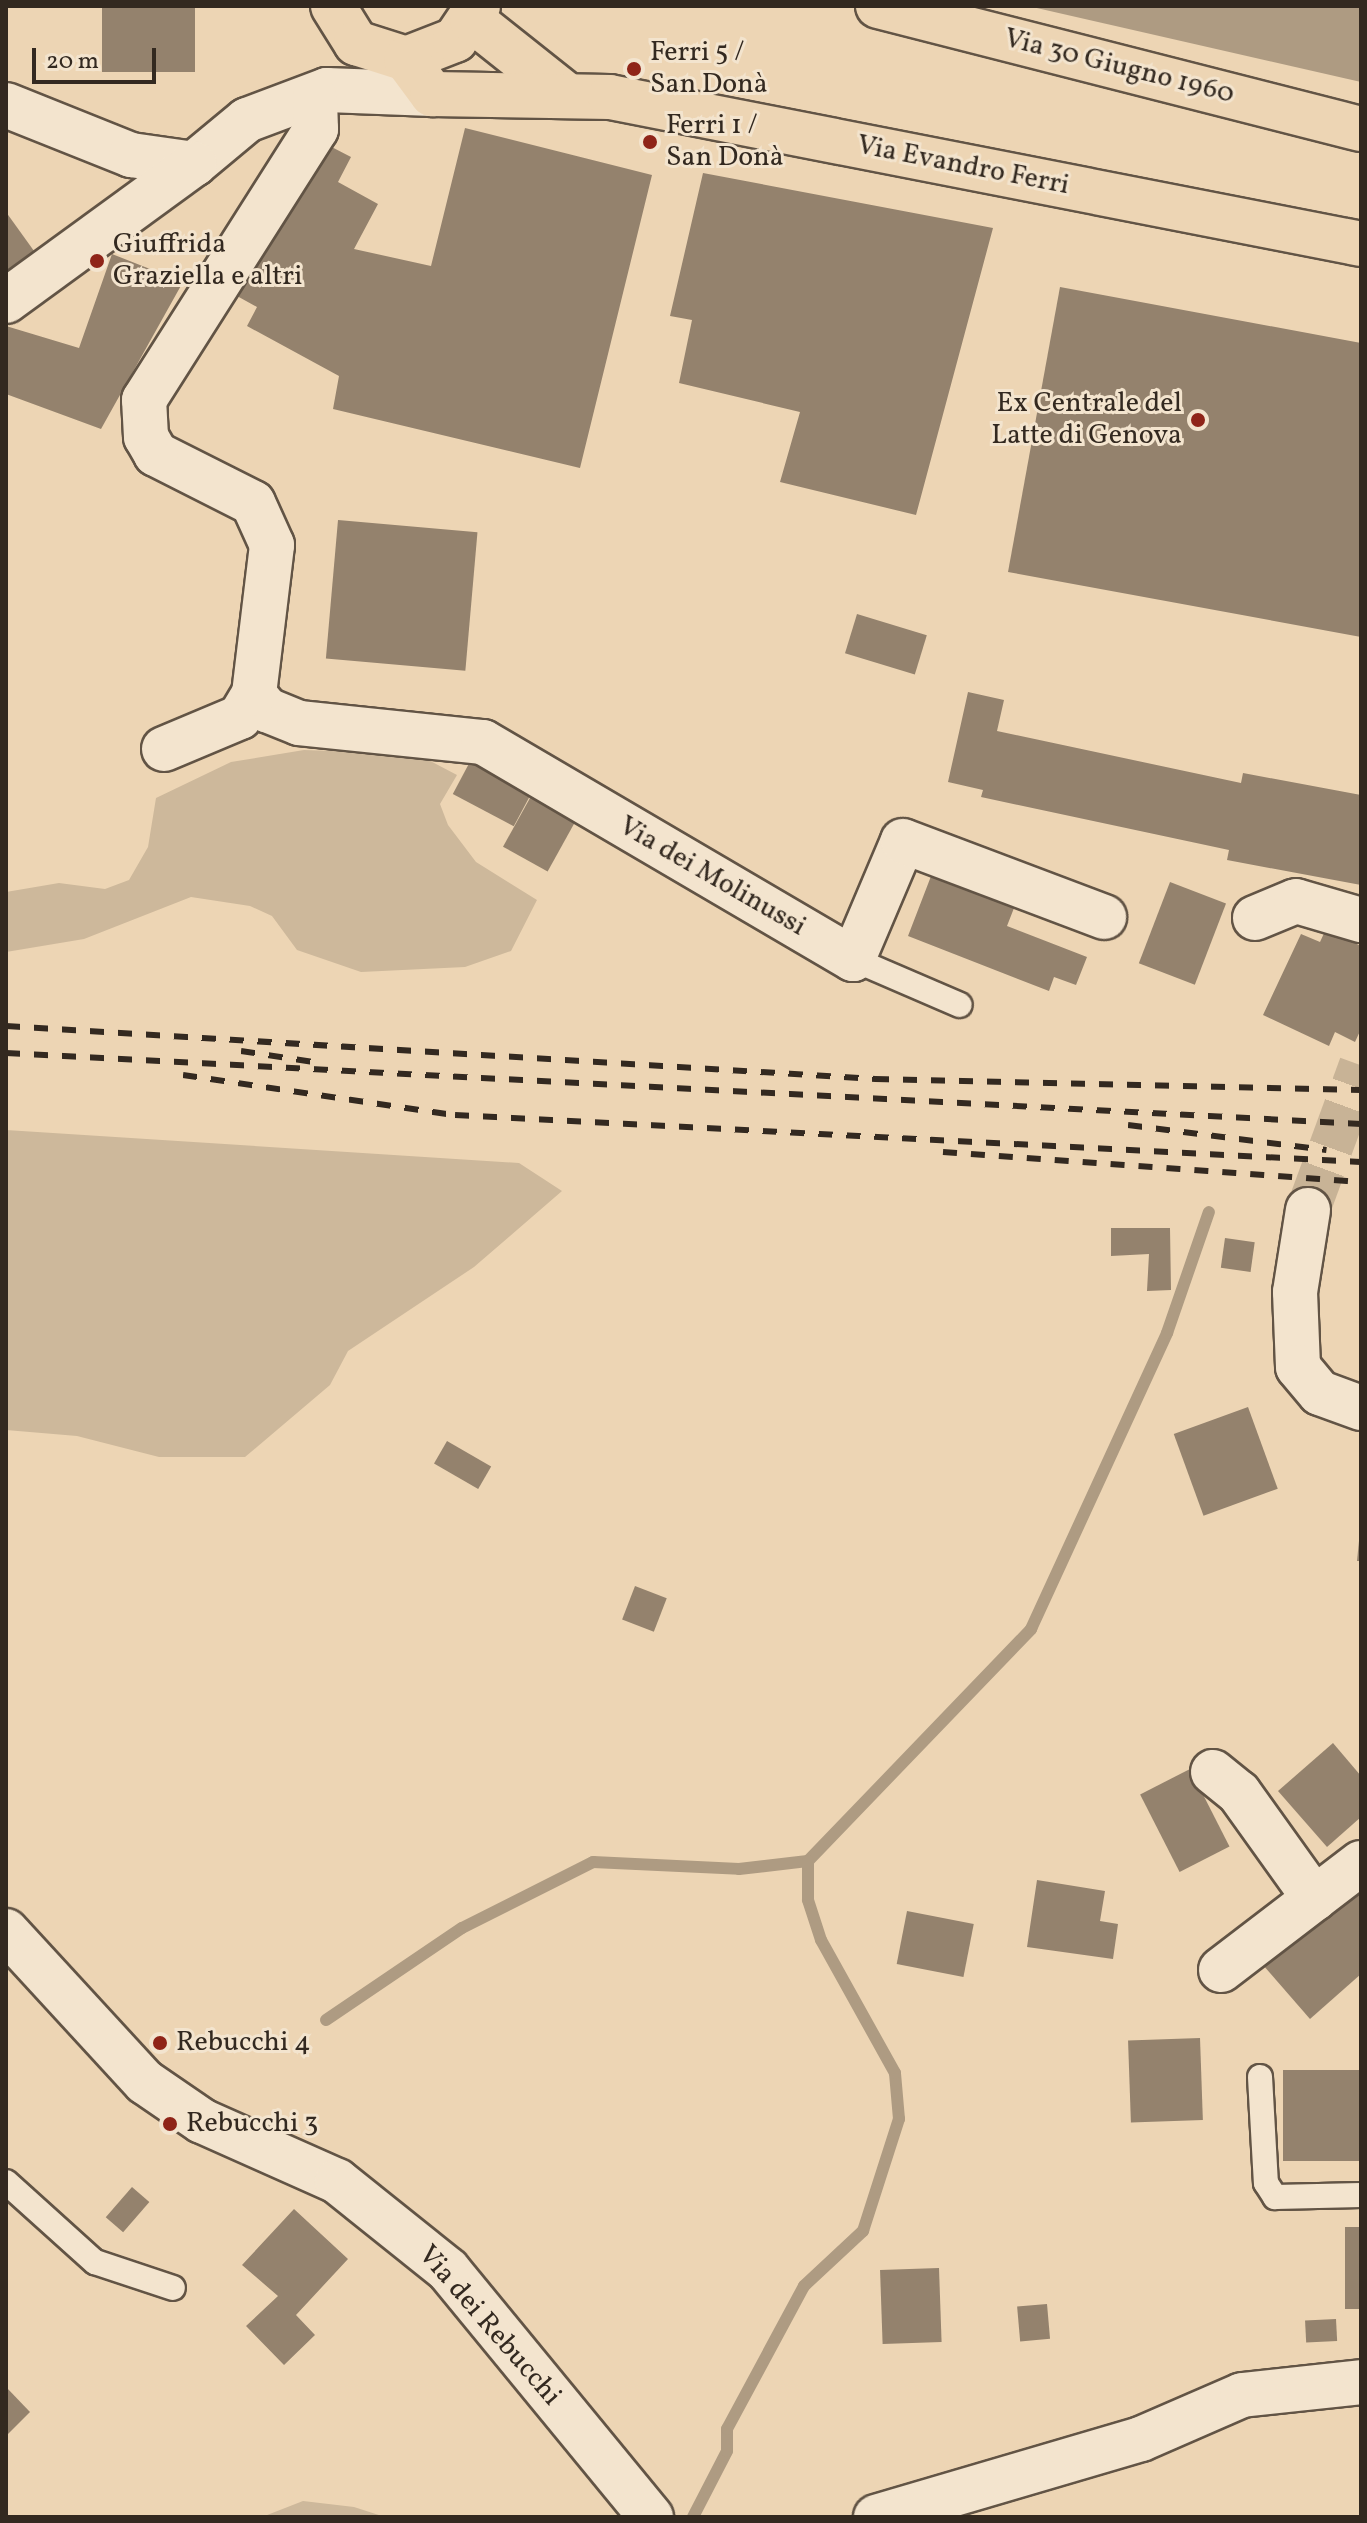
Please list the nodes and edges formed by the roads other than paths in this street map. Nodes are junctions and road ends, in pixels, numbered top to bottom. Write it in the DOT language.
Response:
graph roads {
  1 [pos="333,6"];
  2 [pos="878,6"];
  3 [pos="475,13"];
  4 [pos="356,43"];
  5 [pos="406,59"];
  6 [pos="321,94"];
  7 [pos="432,94"];
  8 [pos="565,94"];
  9 [pos="6,105"];
  10 [pos="1361,129"];
  11 [pos="194,164"];
  12 [pos="1361,244"];
  13 [pos="6,301"];
  14 [pos="254,694"];
  15 [pos="164,749"];
  16 [pos="1104,917"];
  17 [pos="1255,918"];
  18 [pos="1361,920"];
  19 [pos="853,959"];
  20 [pos="960,1005"];
  21 [pos="1308,1210"];
  22 [pos="1361,1408"];
  23 [pos="1213,1772"];
  24 [pos="1361,1863"];
  25 [pos="1315,1899"];
  26 [pos="6,1931"];
  27 [pos="1221,1970"];
  28 [pos="1260,2077"];
  29 [pos="6,2182"];
  30 [pos="1361,2195"];
  31 [pos="173,2288"];
  32 [pos="1361,2382"];
  33 [pos="651,2517"];
  34 [pos="876,2517"];
  1 -- 4 [label="main road"];
  2 -- 10 [label="main road, Via 30 Giugno 1960"];
  3 -- 5 [label="main road"];
  3 -- 8 [label="main road"];
  4 -- 5 [label="main road"];
  4 -- 6 [label="street"];
  5 -- 7 [label="main road"];
  6 -- 7 [label="street"];
  6 -- 11 [label="street"];
  6 -- 14 [label="street"];
  7 -- 8 [label="main road, Via Evandro Ferri"];
  8 -- 12 [label="main road, Via Evandro Ferri"];
  9 -- 11 [label="street"];
  11 -- 13 [label="street"];
  14 -- 15 [label="street"];
  14 -- 19 [label="street, Via dei Molinussi"];
  16 -- 19 [label="street"];
  17 -- 18 [label="street"];
  19 -- 20 [label="lane"];
  21 -- 22 [label="street"];
  23 -- 25 [label="street"];
  24 -- 25 [label="street"];
  25 -- 27 [label="street"];
  26 -- 33 [label="street, Via dei Rebucchi"];
  28 -- 30 [label="lane"];
  29 -- 31 [label="lane"];
  32 -- 34 [label="street"];
}
